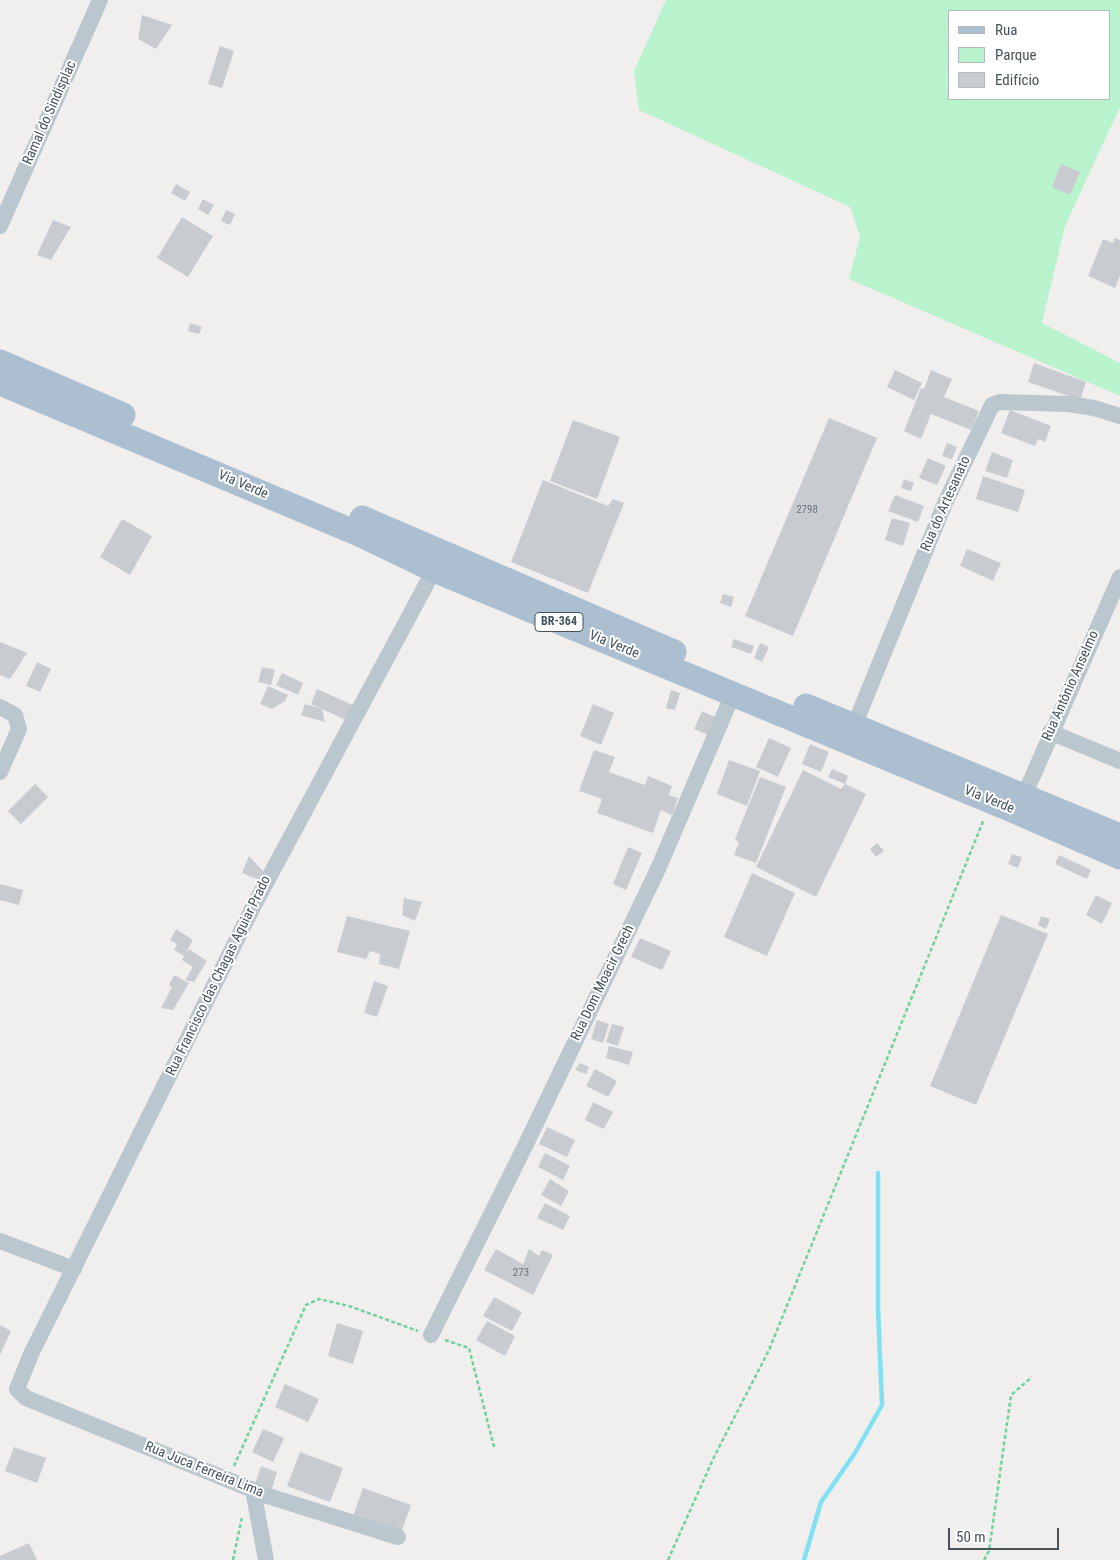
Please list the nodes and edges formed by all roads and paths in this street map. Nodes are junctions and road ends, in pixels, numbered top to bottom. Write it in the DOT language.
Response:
graph roads {
  1 [pos="100,0"];
  2 [pos="0,226"];
  3 [pos="0,362"];
  4 [pos="0,383"];
  5 [pos="1120,416"];
  6 [pos="434,570"];
  7 [pos="1120,576"];
  8 [pos="734,694"];
  9 [pos="0,707"];
  10 [pos="854,726"];
  11 [pos="1050,732"];
  12 [pos="1120,761"];
  13 [pos="0,772"];
  14 [pos="1024,796"];
  15 [pos="991,801"];
  16 [pos="1120,836"];
  17 [pos="1120,857"];
  18 [pos="0,1241"];
  19 [pos="74,1269"];
  20 [pos="431,1335"];
  21 [pos="1032,1377"];
  22 [pos="18,1389"];
  23 [pos="494,1448"];
  24 [pos="250,1489"];
  25 [pos="398,1537"];
  26 [pos="233,1560"];
  27 [pos="266,1560"];
  28 [pos="668,1560"];
  29 [pos="984,1560"];
  1 -- 2 [label="street, Ramal do Sindisplac"];
  3 -- 10 [label="main road, Via Verde / BR-364"];
  4 -- 6 [label="main road, Via Verde / BR-364"];
  5 -- 10 [label="street, Rua do Artesanato"];
  6 -- 8 [label="main road, Via Verde / BR-364"];
  6 -- 19 [label="street, Rua Francisco das Chagas Aguiar Prado"];
  7 -- 11 [label="street, Rua Antônio Anselmo"];
  8 -- 15 [label="main road, Via Verde / BR-364"];
  8 -- 20 [label="street, Rua Dom Moacir Grech"];
  9 -- 13 [label="street"];
  10 -- 14 [label="main road, Via Verde / BR-364"];
  11 -- 12 [label="street"];
  11 -- 14 [label="street, Rua Antônio Anselmo"];
  14 -- 16 [label="main road, Via Verde / BR-364"];
  15 -- 17 [label="main road, Via Verde / BR-364"];
  15 -- 28 [label="path"];
  18 -- 19 [label="street"];
  19 -- 22 [label="street, Rua Francisco das Chagas Aguiar Prado"];
  20 -- 23 [label="path"];
  20 -- 24 [label="path"];
  21 -- 29 [label="path"];
  22 -- 24 [label="street, Rua Juca Ferreira Lima"];
  24 -- 25 [label="street, Rua Juca Ferreira Lima"];
  24 -- 26 [label="path"];
  24 -- 27 [label="street"];
}
